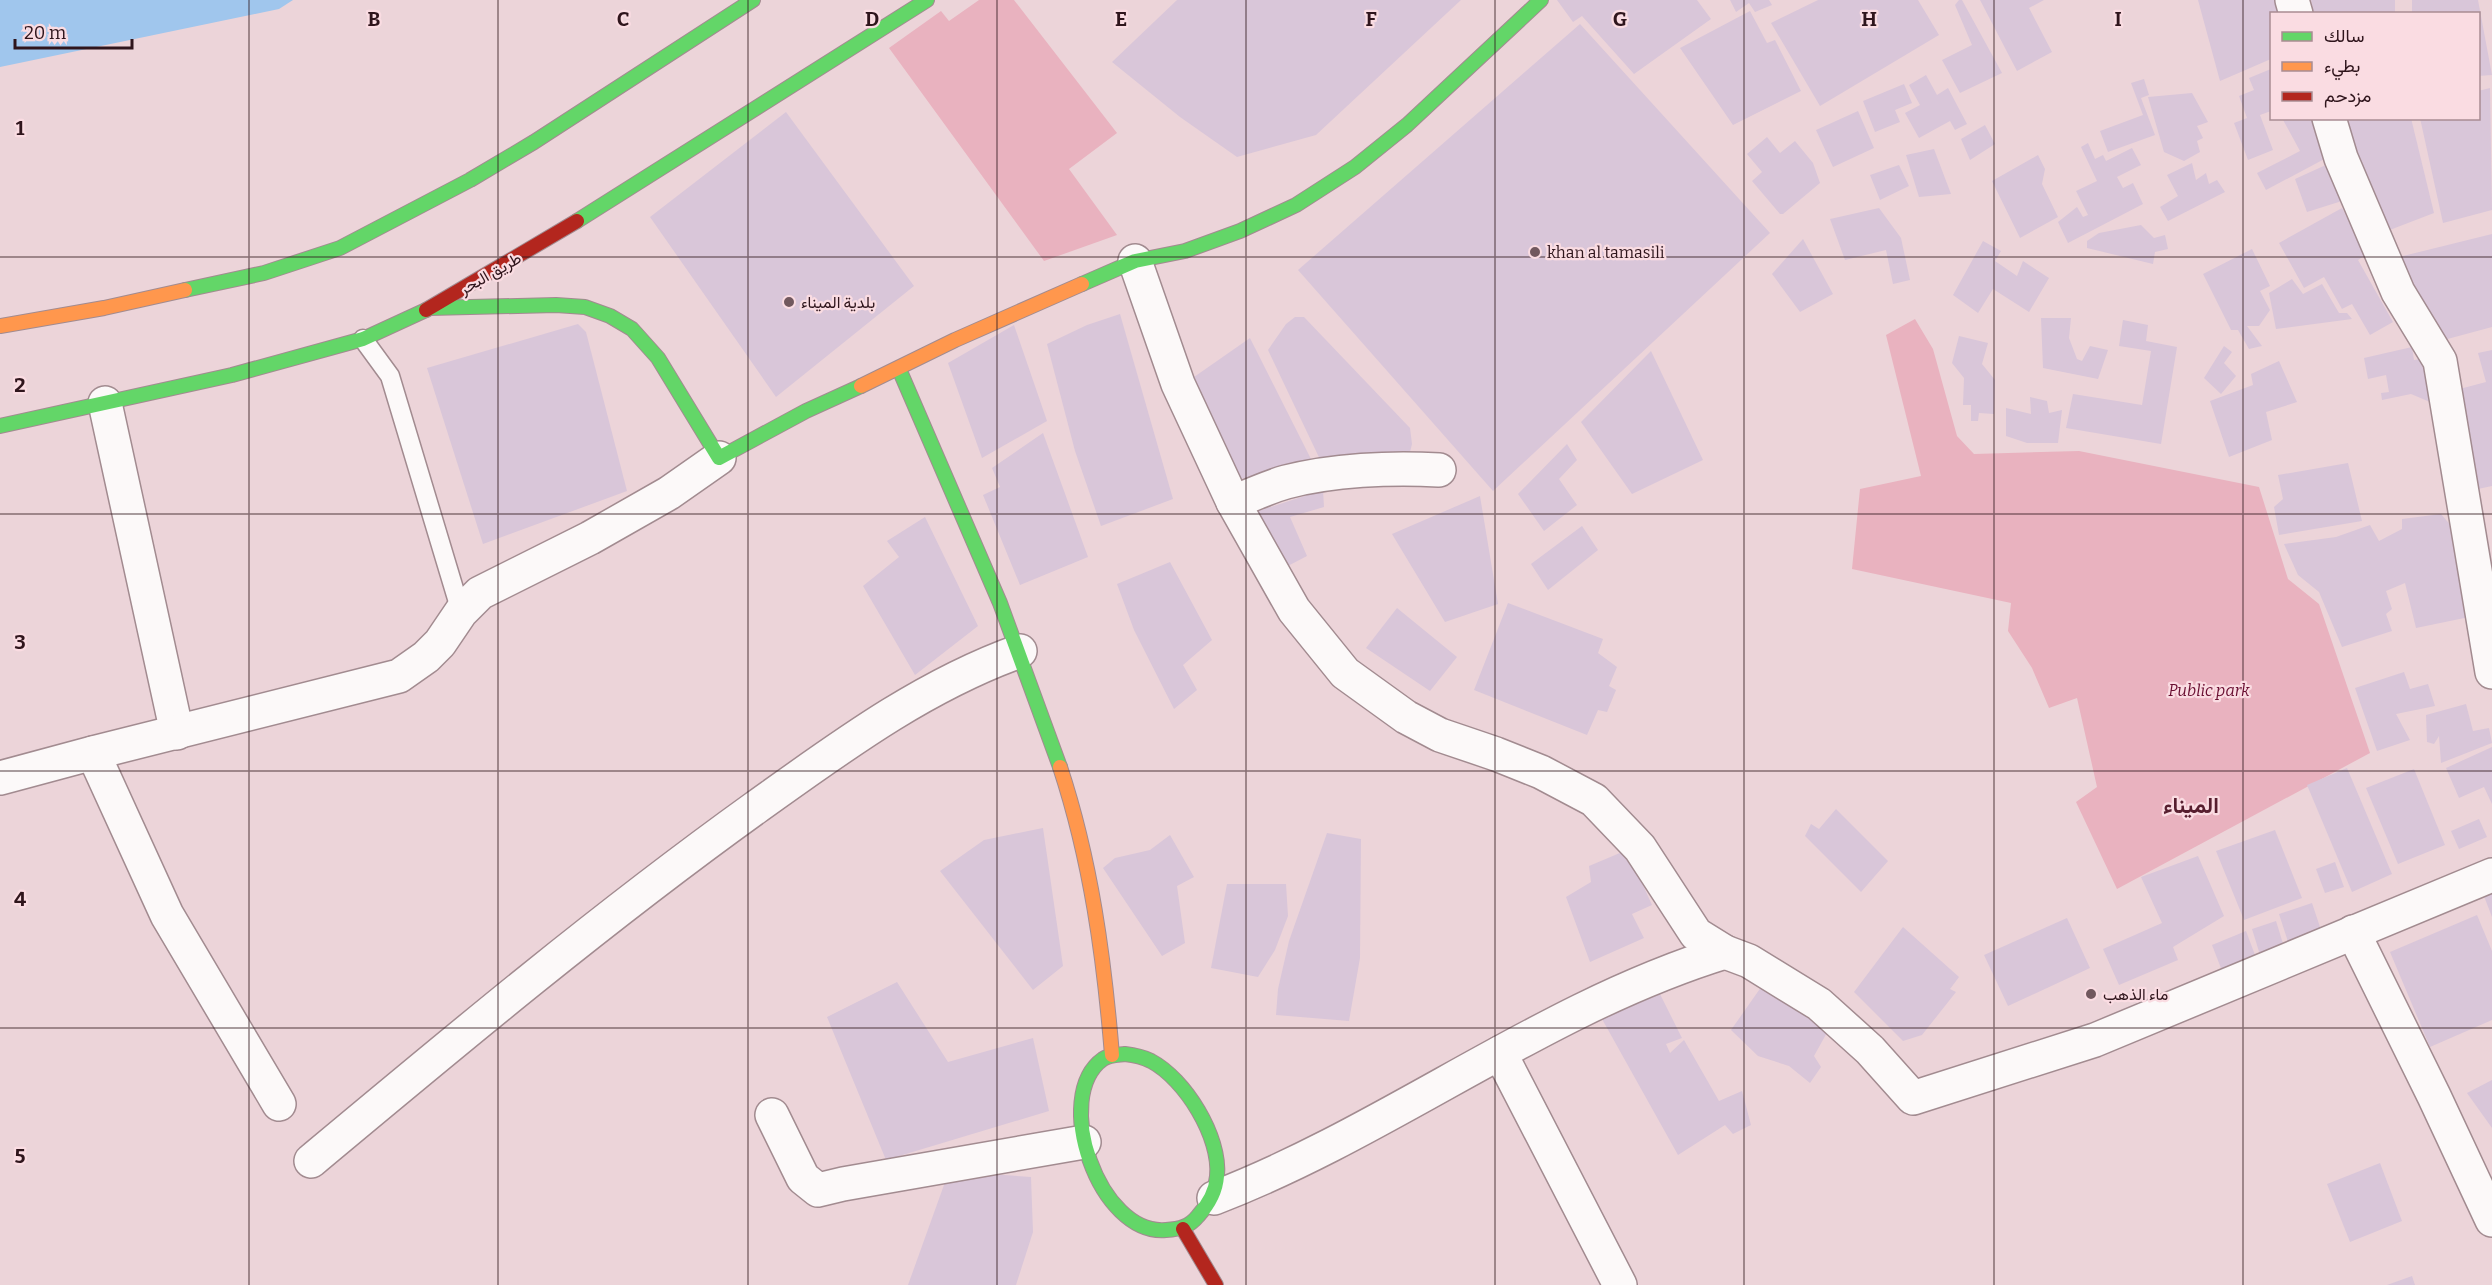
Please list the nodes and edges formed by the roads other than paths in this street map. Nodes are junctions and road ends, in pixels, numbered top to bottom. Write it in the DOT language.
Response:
graph roads {
  1 [pos="753,0"];
  2 [pos="927,0"];
  3 [pos="1541,0"];
  4 [pos="2330,120"];
  5 [pos="1135,261"];
  6 [pos="430,308"];
  7 [pos="0,326"];
  8 [pos="363,339"];
  9 [pos="899,369"];
  10 [pos="105,403"];
  11 [pos="0,426"];
  12 [pos="719,458"];
  13 [pos="1439,470"];
  14 [pos="1233,502"];
  15 [pos="461,612"];
  16 [pos="1020,651"];
  17 [pos="2492,672"];
  18 [pos="177,733"];
  19 [pos="93,753"];
  20 [pos="0,778"];
  21 [pos="2492,875"];
  22 [pos="2354,932"];
  23 [pos="1725,952"];
  24 [pos="1500,1053"];
  25 [pos="1112,1055"];
  26 [pos="279,1104"];
  27 [pos="772,1115"];
  28 [pos="1084,1142"];
  29 [pos="311,1161"];
  30 [pos="1214,1198"];
  31 [pos="2492,1220"];
  32 [pos="1183,1229"];
  33 [pos="1216,1285"];
  34 [pos="1620,1285"];
  1 -- 7 [label="main road"];
  2 -- 6 [label="main road, طريق البحر"];
  3 -- 5 [label="main road"];
  4 -- 17 [label="street"];
  5 -- 9 [label="main road"];
  5 -- 14 [label="street"];
  6 -- 8 [label="main road, طريق البحر"];
  6 -- 12 [label="main road"];
  8 -- 10 [label="main road, طريق البحر"];
  8 -- 15 [label="lane"];
  9 -- 12 [label="main road"];
  9 -- 16 [label="main road"];
  10 -- 11 [label="main road, طريق البحر"];
  10 -- 18 [label="street"];
  12 -- 15 [label="street"];
  13 -- 14 [label="street"];
  14 -- 23 [label="street"];
  15 -- 18 [label="street"];
  16 -- 25 [label="main road"];
  16 -- 29 [label="street"];
  18 -- 19 [label="street"];
  19 -- 20 [label="street"];
  19 -- 26 [label="street"];
  21 -- 22 [label="street"];
  22 -- 23 [label="street"];
  22 -- 31 [label="street"];
  23 -- 24 [label="street"];
  24 -- 30 [label="street"];
  24 -- 34 [label="street"];
  25 -- 28 [label="main road"];
  25 -- 30 [label="main road"];
  27 -- 28 [label="street"];
  28 -- 32 [label="main road"];
  30 -- 32 [label="main road"];
  32 -- 33 [label="main road"];
}
